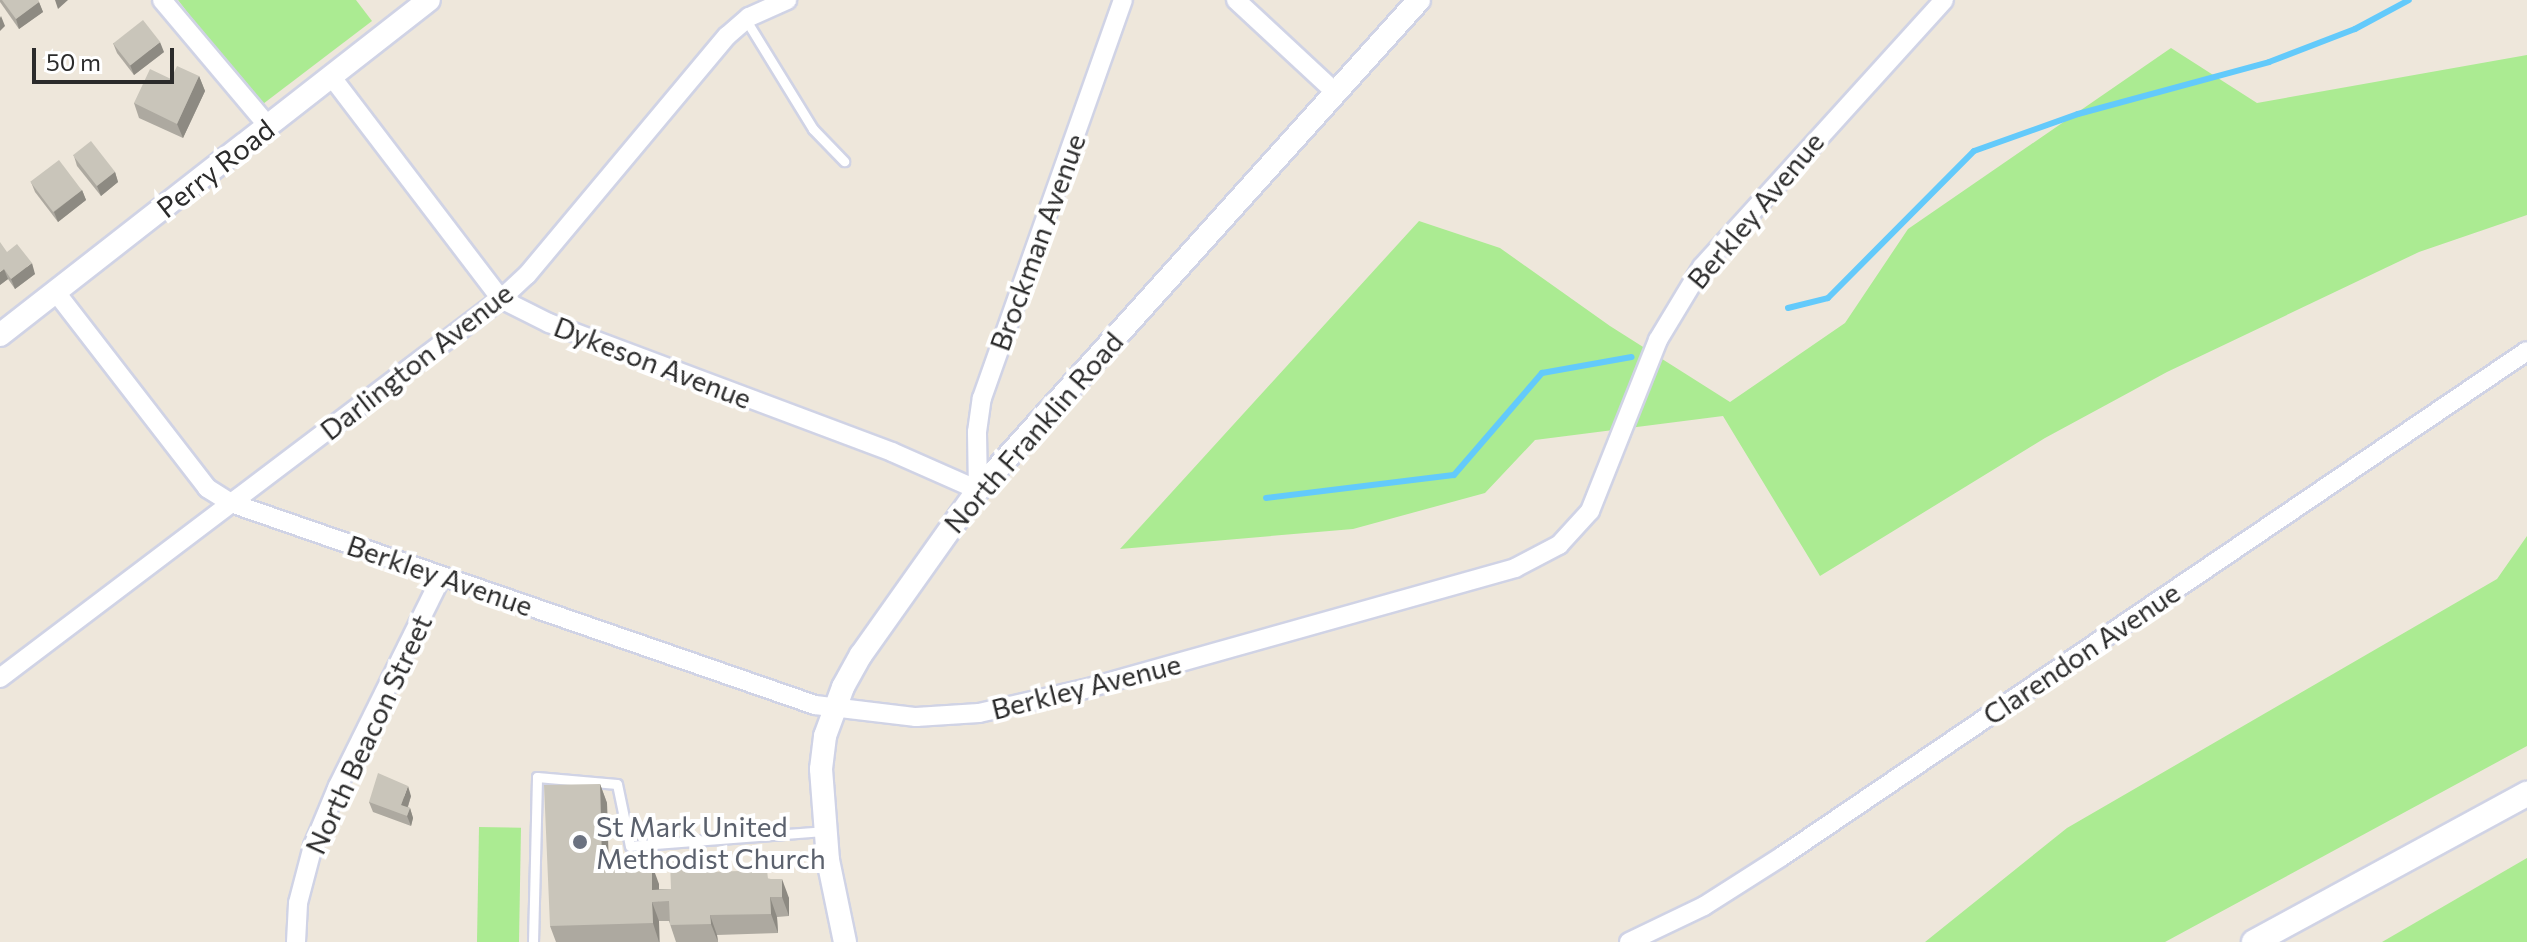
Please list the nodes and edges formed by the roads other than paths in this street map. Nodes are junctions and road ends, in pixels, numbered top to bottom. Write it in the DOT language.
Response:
graph roads {
  1 [pos="162,0"];
  2 [pos="429,0"];
  3 [pos="1123,0"];
  4 [pos="1236,0"];
  5 [pos="1419,0"];
  6 [pos="1944,0"];
  7 [pos="782,1"];
  8 [pos="746,20"];
  9 [pos="331,76"];
  10 [pos="1335,92"];
  11 [pos="269,127"];
  12 [pos="844,161"];
  13 [pos="55,291"];
  14 [pos="501,299"];
  15 [pos="0,335"];
  16 [pos="2527,351"];
  17 [pos="978,490"];
  18 [pos="231,503"];
  19 [pos="442,576"];
  20 [pos="0,678"];
  21 [pos="835,708"];
  22 [pos="2527,794"];
  23 [pos="825,831"];
  24 [pos="296,942"];
  25 [pos="533,942"];
  26 [pos="845,942"];
  27 [pos="1629,942"];
  28 [pos="2254,942"];
  1 -- 11 [label="street"];
  2 -- 9 [label="street, Perry Road"];
  3 -- 17 [label="street, Brockman Avenue"];
  4 -- 10 [label="street"];
  5 -- 10 [label="street, North Franklin Road"];
  6 -- 21 [label="street, Berkley Avenue"];
  7 -- 8 [label="street, Darlington Avenue"];
  8 -- 12 [label="lane"];
  8 -- 14 [label="street, Darlington Avenue"];
  9 -- 11 [label="street, Perry Road"];
  9 -- 14 [label="street, Dykeson Avenue"];
  10 -- 17 [label="street, North Franklin Road"];
  11 -- 13 [label="street, Perry Road"];
  13 -- 15 [label="street, Perry Road"];
  13 -- 18 [label="street, Berkley Avenue"];
  14 -- 17 [label="street, Dykeson Avenue"];
  14 -- 18 [label="street, Darlington Avenue"];
  16 -- 27 [label="street, Clarendon Avenue"];
  17 -- 21 [label="street, North Franklin Road"];
  18 -- 19 [label="street, Berkley Avenue"];
  18 -- 20 [label="street, Darlington Avenue"];
  19 -- 21 [label="street, Berkley Avenue"];
  19 -- 24 [label="street, North Beacon Street"];
  21 -- 23 [label="street, North Franklin Road"];
  22 -- 28 [label="main road"];
  23 -- 25 [label="lane"];
  23 -- 26 [label="street, North Franklin Road"];
}
